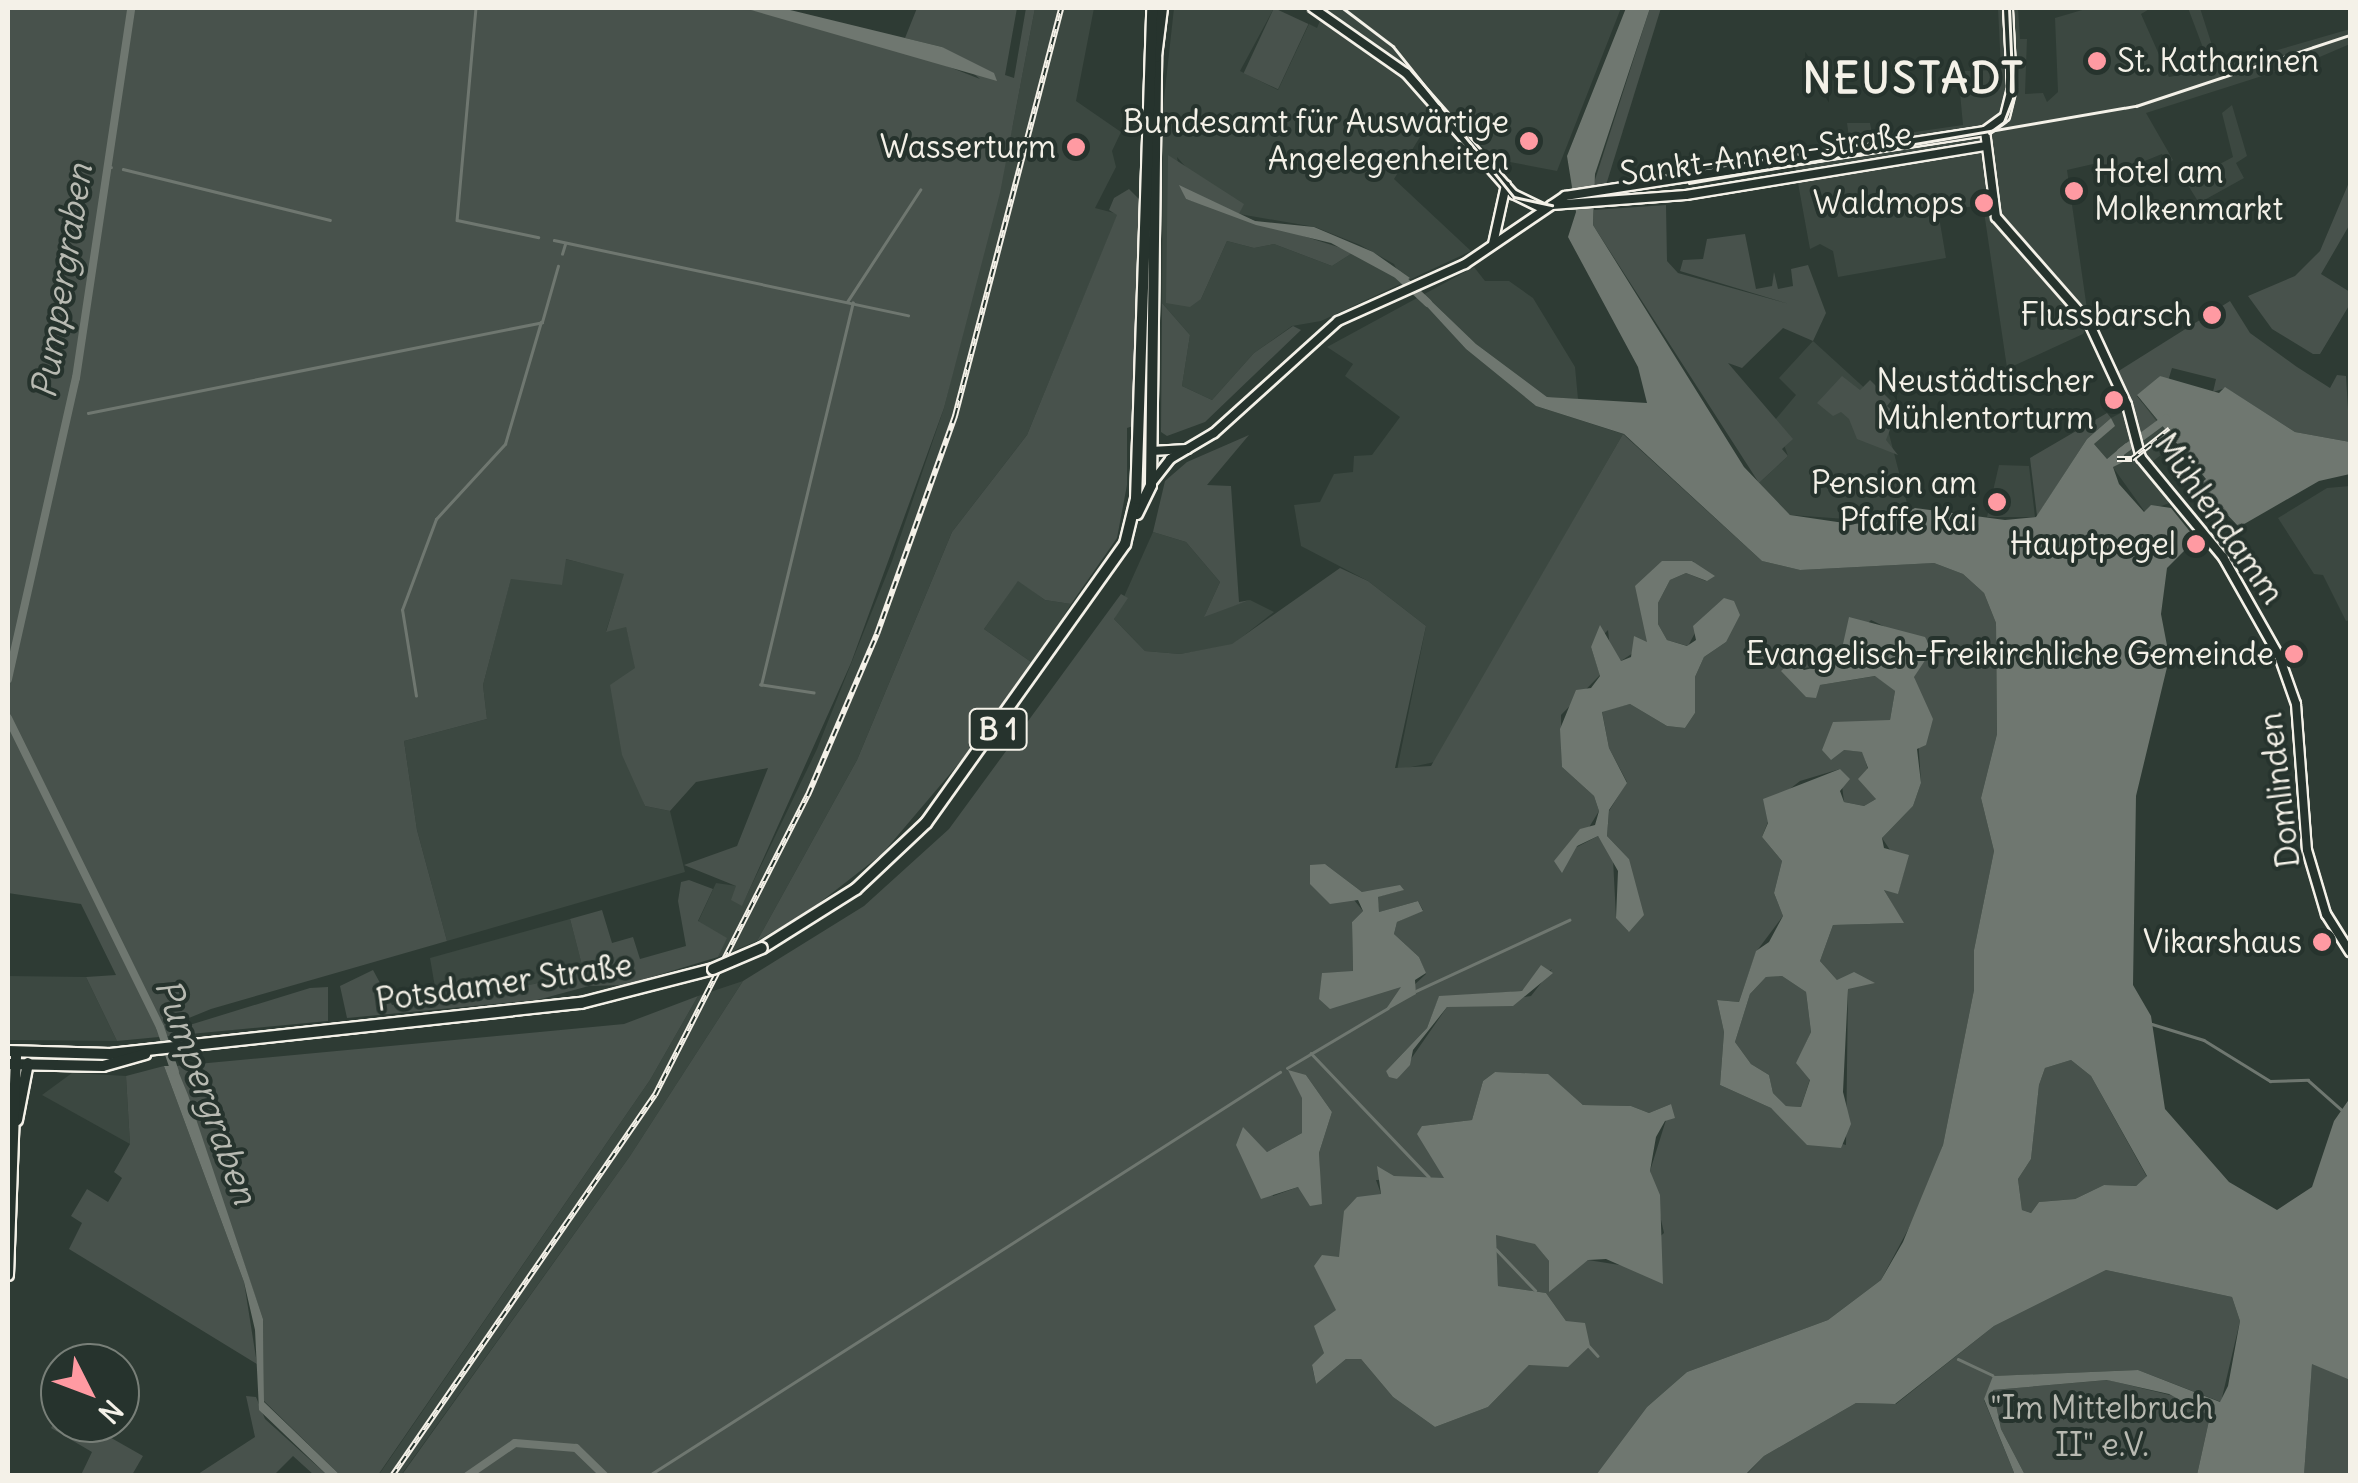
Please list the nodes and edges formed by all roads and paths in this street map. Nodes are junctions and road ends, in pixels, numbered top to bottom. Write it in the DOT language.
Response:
graph roads {
  1 [pos="1152,8"];
  2 [pos="1162,8"];
  3 [pos="1313,8"];
  4 [pos="2008,8"];
  5 [pos="1985,131"];
  6 [pos="1986,146"];
  7 [pos="1150,176"];
  8 [pos="1506,186"];
  9 [pos="1548,207"];
  10 [pos="1493,244"];
  11 [pos="1189,448"];
  12 [pos="1152,450"];
  13 [pos="1137,451"];
  14 [pos="1151,485"];
  15 [pos="1130,528"];
  16 [pos="2286,675"];
  17 [pos="2350,952"];
  18 [pos="160,1048"];
  19 [pos="13,1057"];
  20 [pos="29,1066"];
  21 [pos="16,1123"];
  22 [pos="8,1275"];
  1 -- 7 [label="main road"];
  2 -- 7 [label="main road, B 1"];
  3 -- 8 [label="street"];
  4 -- 5 [label="street"];
  5 -- 6 [label="street"];
  5 -- 9 [label="street, Sankt-Annen-Straße"];
  6 -- 9 [label="street, Sankt-Annen-Straße"];
  6 -- 16 [label="street, Mühlendamm"];
  7 -- 12 [label="main road, B 1"];
  7 -- 13 [label="main road, Potsdamer Straße"];
  8 -- 9 [label="street"];
  8 -- 10 [label="street"];
  9 -- 10 [label="street"];
  10 -- 11 [label="street"];
  11 -- 12 [label="street"];
  11 -- 14 [label="street"];
  12 -- 13 [label="main road"];
  12 -- 14 [label="main road, Potsdamer Straße / B 1"];
  13 -- 15 [label="main road, Potsdamer Straße / B 1"];
  14 -- 15 [label="main road, Potsdamer Straße / B 1"];
  15 -- 18 [label="main road, Potsdamer Straße / B 1, bridge"];
  16 -- 17 [label="street, Domlinden"];
  18 -- 19 [label="main road, Potsdamer Straße / B 1"];
  18 -- 20 [label="main road, Potsdamer Straße / B 1"];
  19 -- 20 [label="main road"];
  19 -- 21 [label="main road"];
  20 -- 21 [label="main road"];
  21 -- 22 [label="main road"];
}
